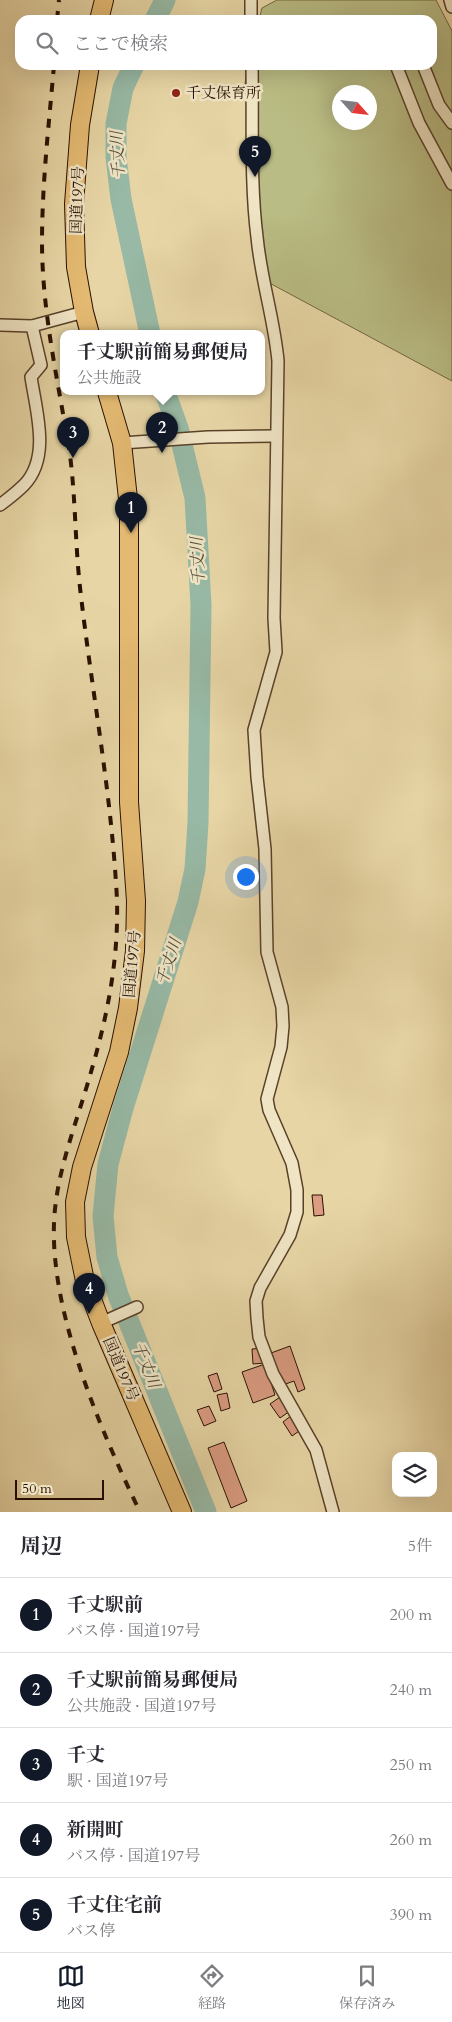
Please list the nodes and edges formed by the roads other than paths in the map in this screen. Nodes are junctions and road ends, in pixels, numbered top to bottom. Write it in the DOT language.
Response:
graph roads {
  1 [pos="104,0"];
  2 [pos="251,0"];
  3 [pos="450,0"];
  4 [pos="452,7"];
  5 [pos="101,15"];
  6 [pos="252,15"];
  7 [pos="89,70"];
  8 [pos="252,70"];
  9 [pos="398,70"];
  10 [pos="425,70"];
  11 [pos="452,123"];
  12 [pos="452,184"];
  13 [pos="84,312"];
  14 [pos="0,325"];
  15 [pos="32,326"];
  16 [pos="89,330"];
  17 [pos="108,395"];
  18 [pos="276,436"];
  19 [pos="122,443"];
  20 [pos="0,505"];
  21 [pos="137,1307"];
  22 [pos="106,1321"];
  23 [pos="182,1512"];
  24 [pos="334,1512"];
  1 -- 5 [label="highway"];
  2 -- 6 [label="street"];
  3 -- 4 [label="street"];
  7 -- 13 [label="highway, 国道197号"];
  8 -- 18 [label="street"];
  9 -- 12 [label="street"];
  10 -- 11 [label="street"];
  13 -- 15 [label="street"];
  13 -- 16 [label="highway, 国道197号"];
  14 -- 15 [label="street"];
  15 -- 20 [label="street"];
  17 -- 19 [label="highway, 国道197号"];
  18 -- 19 [label="street"];
  18 -- 24 [label="street"];
  19 -- 22 [label="highway, 国道197号"];
  21 -- 22 [label="street"];
  22 -- 23 [label="highway, 国道197号"];
}
